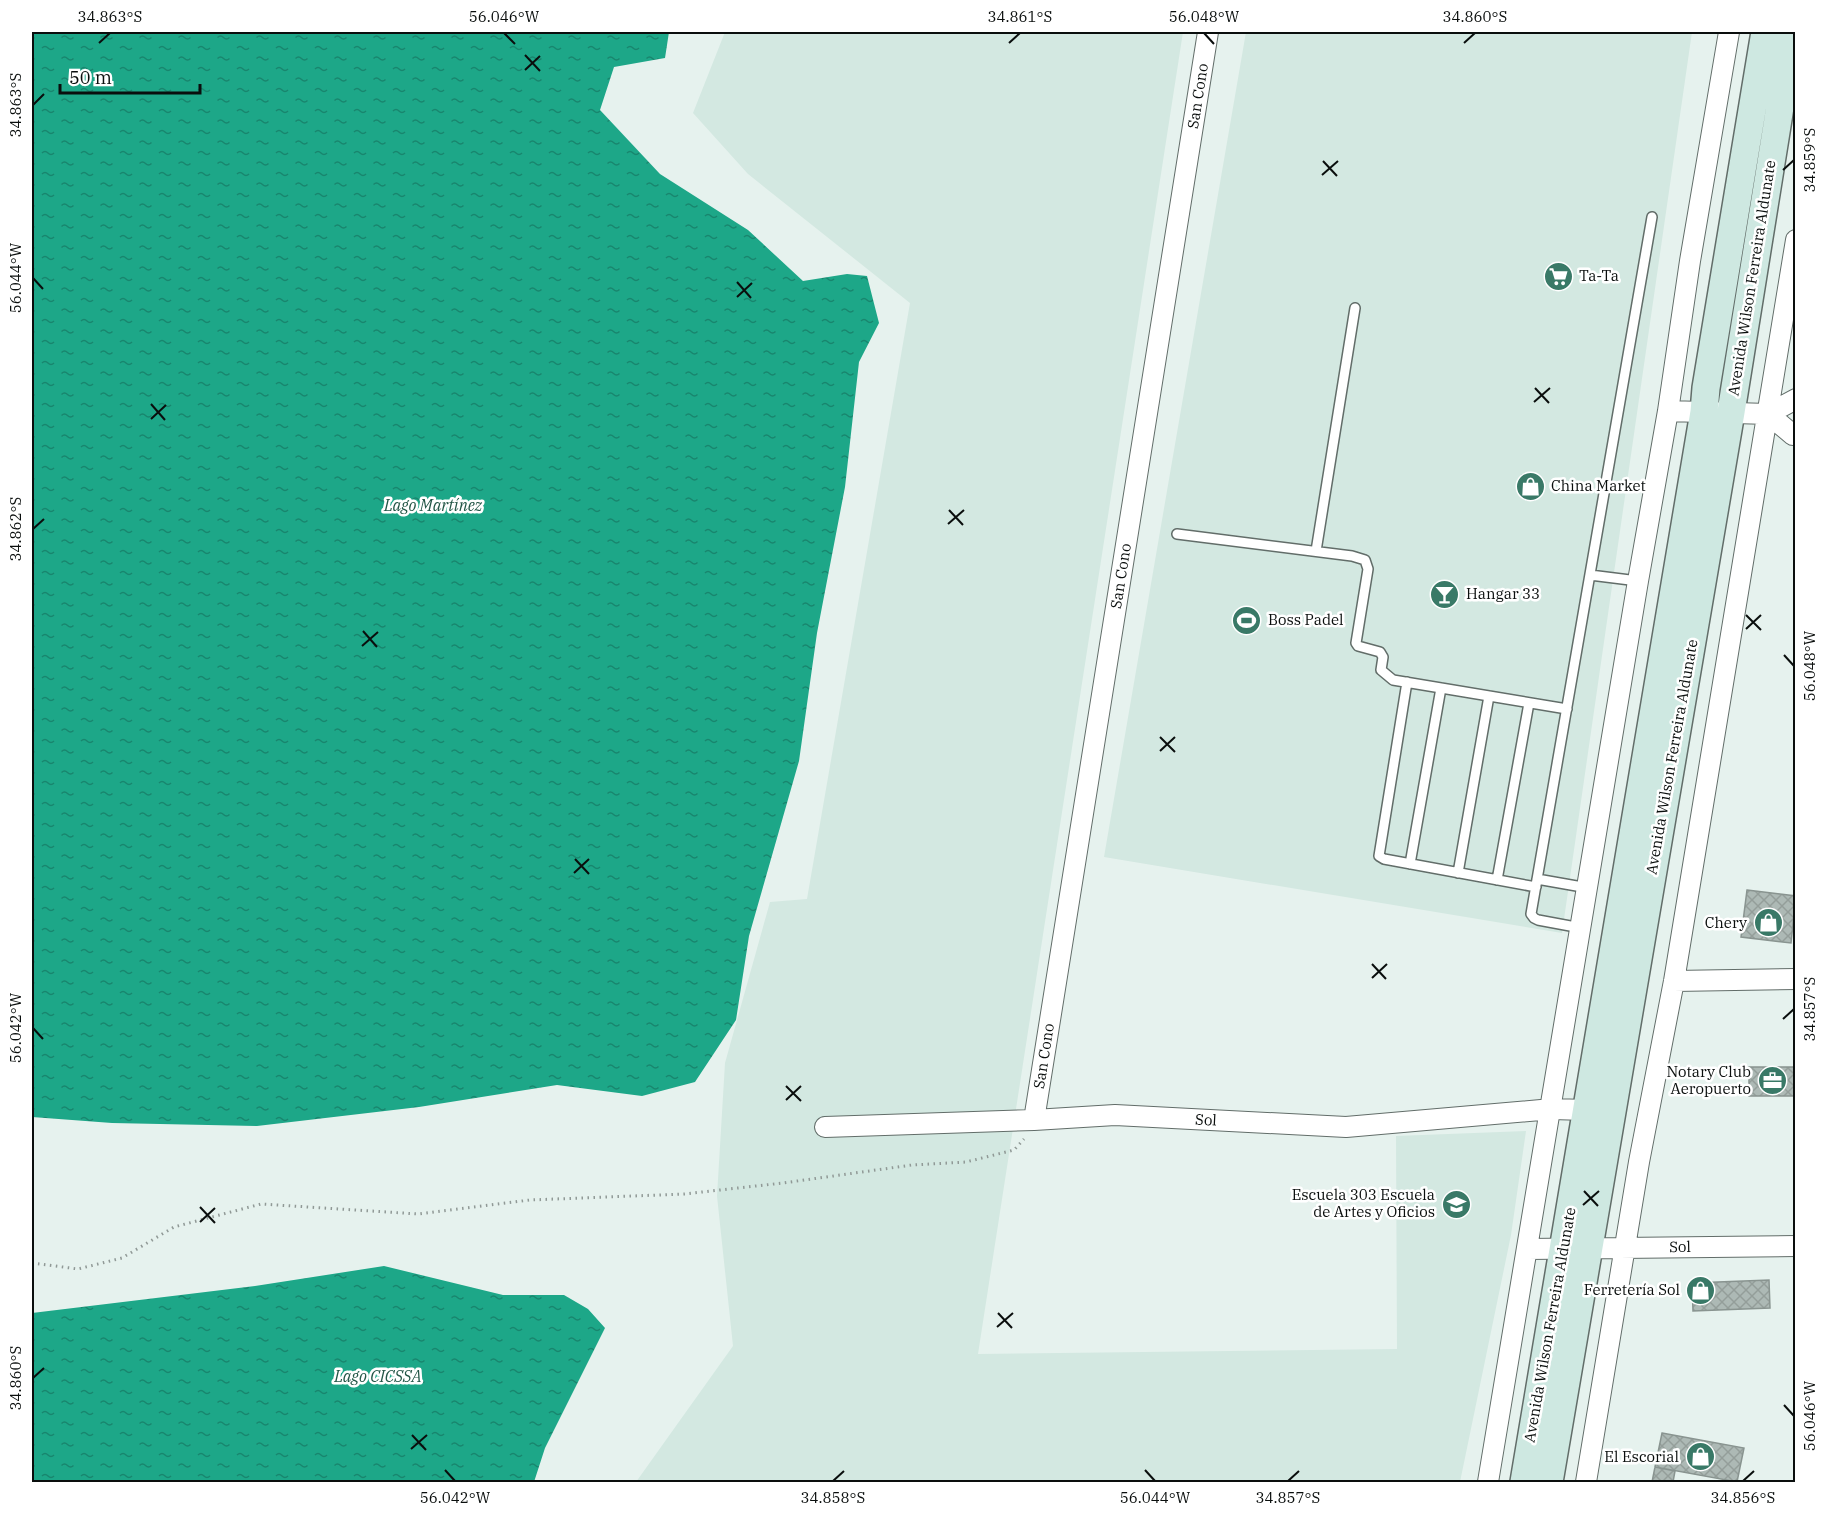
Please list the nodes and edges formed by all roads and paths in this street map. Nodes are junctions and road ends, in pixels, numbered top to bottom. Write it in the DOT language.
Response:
graph roads {
  1 [pos="1208,32"];
  2 [pos="1729,32"];
  3 [pos="1766,32"];
  4 [pos="1792,32"];
  5 [pos="1652,217"];
  6 [pos="1796,240"];
  7 [pos="1354,308"];
  8 [pos="1796,399"];
  9 [pos="1668,411"];
  10 [pos="1704,412"];
  11 [pos="1731,412"];
  12 [pos="1768,414"];
  13 [pos="1796,435"];
  14 [pos="1178,534"];
  15 [pos="1316,551"];
  16 [pos="1590,575"];
  17 [pos="1638,580"];
  18 [pos="1407,682"];
  19 [pos="1441,688"];
  20 [pos="1489,696"];
  21 [pos="1529,703"];
  22 [pos="1567,709"];
  23 [pos="1410,864"];
  24 [pos="1458,873"];
  25 [pos="1497,880"];
  26 [pos="1537,883"];
  27 [pos="1588,888"];
  28 [pos="1581,928"];
  29 [pos="1796,979"];
  30 [pos="1674,981"];
  31 [pos="1552,1109"];
  32 [pos="1586,1110"];
  33 [pos="1034,1120"];
  34 [pos="825,1127"];
  35 [pos="1796,1246"];
  36 [pos="1576,1248"];
  37 [pos="1625,1248"];
  38 [pos="1528,1249"];
  39 [pos="32,1263"];
  40 [pos="1488,1482"];
  41 [pos="1524,1482"];
  42 [pos="1549,1482"];
  43 [pos="1586,1482"];
  1 -- 33 [label="street, San Cono"];
  2 -- 9 [label="street"];
  3 -- 10 [label="main road, Avenida Wilson Ferreira Aldunate"];
  4 -- 11 [label="main road, Avenida Wilson Ferreira Aldunate"];
  5 -- 16 [label="lane"];
  6 -- 12 [label="street"];
  7 -- 15 [label="lane"];
  8 -- 12 [label="street"];
  9 -- 10 [label="street"];
  9 -- 17 [label="street"];
  10 -- 11 [label="street"];
  10 -- 32 [label="main road, Avenida Wilson Ferreira Aldunate"];
  11 -- 12 [label="street"];
  11 -- 36 [label="main road, Avenida Wilson Ferreira Aldunate"];
  12 -- 13 [label="street"];
  12 -- 30 [label="street"];
  14 -- 15 [label="lane"];
  15 -- 18 [label="lane"];
  16 -- 17 [label="lane"];
  16 -- 22 [label="lane"];
  17 -- 27 [label="street"];
  18 -- 19 [label="lane"];
  18 -- 23 [label="lane"];
  19 -- 20 [label="lane"];
  19 -- 23 [label="lane"];
  20 -- 21 [label="lane"];
  20 -- 24 [label="lane"];
  21 -- 22 [label="lane"];
  21 -- 25 [label="lane"];
  22 -- 26 [label="lane"];
  23 -- 24 [label="lane"];
  24 -- 25 [label="lane"];
  25 -- 26 [label="lane"];
  26 -- 27 [label="lane"];
  26 -- 28 [label="lane"];
  27 -- 28 [label="street"];
  28 -- 31 [label="street"];
  29 -- 30 [label="street"];
  30 -- 37 [label="street"];
  31 -- 32 [label="street, Sol"];
  31 -- 33 [label="street, Sol"];
  31 -- 38 [label="street"];
  32 -- 36 [label="main road, Avenida Wilson Ferreira Aldunate"];
  33 -- 34 [label="street, Sol"];
  33 -- 39 [label="path"];
  35 -- 37 [label="street, Sol"];
  36 -- 37 [label="street, Sol"];
  36 -- 38 [label="street, Sol"];
  36 -- 41 [label="main road, Avenida Wilson Ferreira Aldunate"];
  36 -- 42 [label="main road, Avenida Wilson Ferreira Aldunate"];
  37 -- 43 [label="street"];
  38 -- 40 [label="street"];
}
